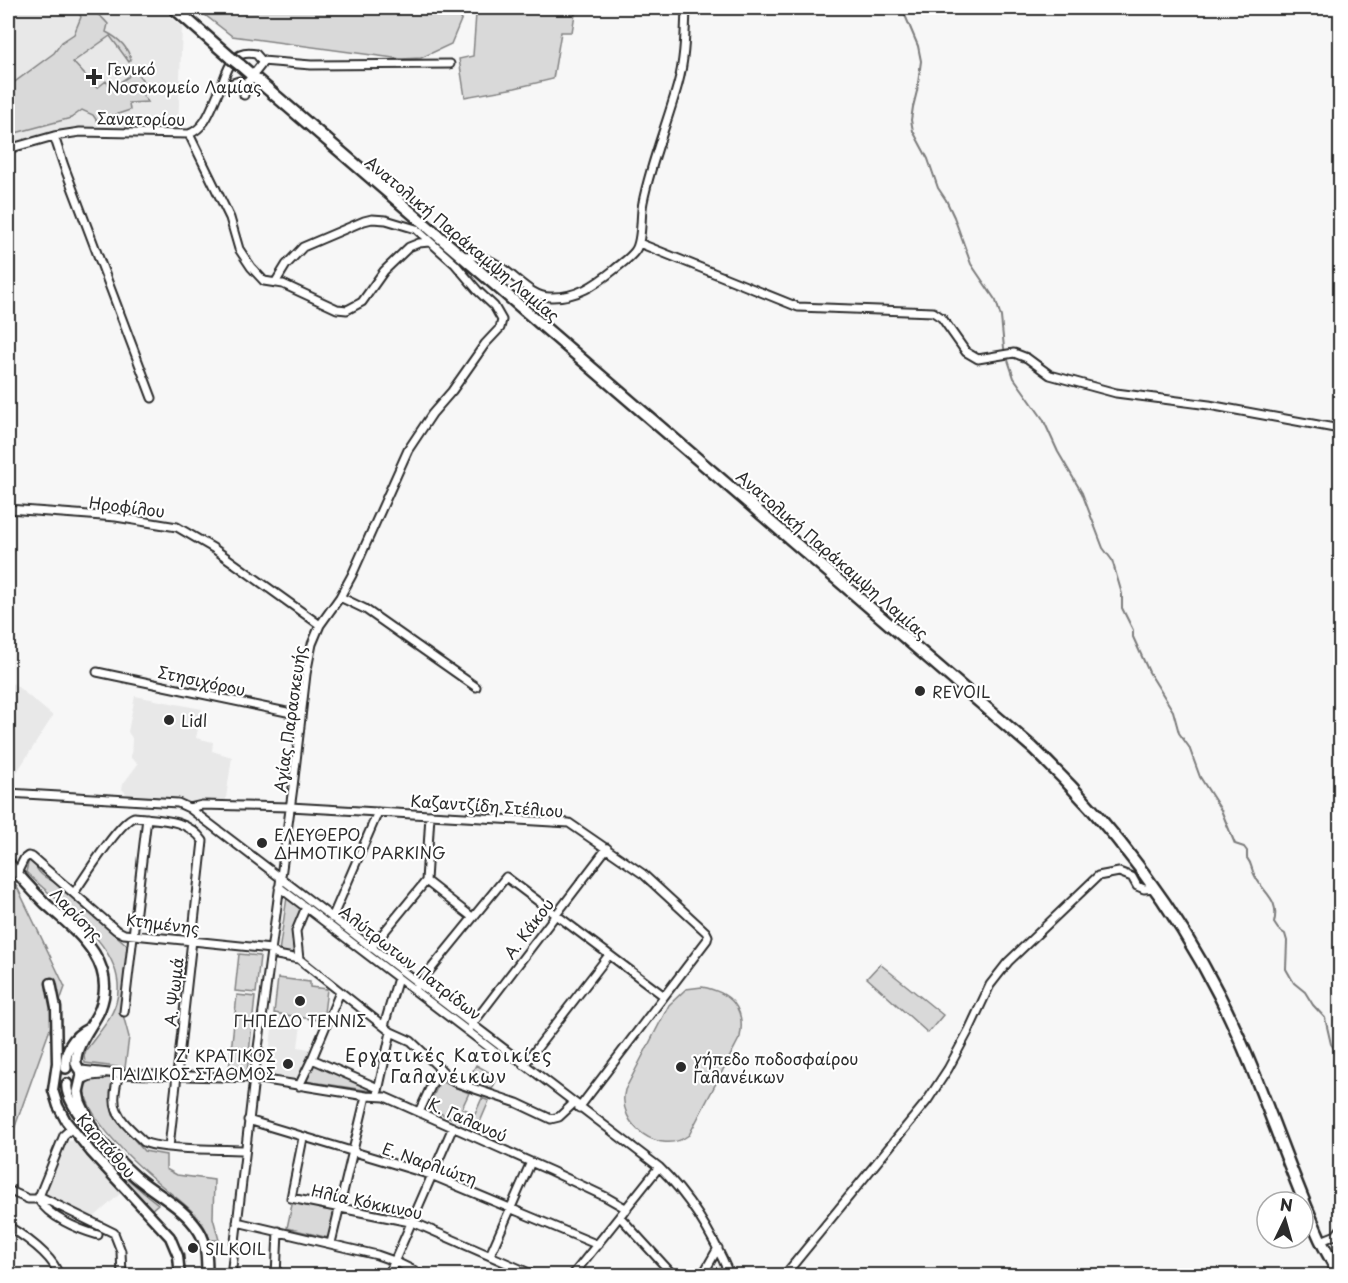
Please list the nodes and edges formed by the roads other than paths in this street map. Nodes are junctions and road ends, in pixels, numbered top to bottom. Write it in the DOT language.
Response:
graph roads {
  1 [pos="174,8"];
  2 [pos="686,8"];
  3 [pos="262,61"];
  4 [pos="450,64"];
  5 [pos="249,80"];
  6 [pos="221,87"];
  7 [pos="244,95"];
  8 [pos="189,134"];
  9 [pos="54,136"];
  10 [pos="8,149"];
  11 [pos="433,241"];
  12 [pos="639,243"];
  13 [pos="461,257"];
  14 [pos="275,283"];
  15 [pos="152,398"];
  16 [pos="1341,429"];
  17 [pos="8,509"];
  18 [pos="340,597"];
  19 [pos="320,625"];
  20 [pos="97,672"];
  21 [pos="476,687"];
  22 [pos="301,715"];
  23 [pos="8,794"];
  24 [pos="290,807"];
  25 [pos="189,808"];
  26 [pos="378,812"];
  27 [pos="430,815"];
  28 [pos="147,818"];
  29 [pos="607,848"];
  30 [pos="8,862"];
  31 [pos="17,873"];
  32 [pos="280,878"];
  33 [pos="426,881"];
  34 [pos="279,887"];
  35 [pos="1155,888"];
  36 [pos="74,892"];
  37 [pos="306,907"];
  38 [pos="556,914"];
  39 [pos="472,917"];
  40 [pos="332,918"];
  41 [pos="133,935"];
  42 [pos="707,940"];
  43 [pos="193,941"];
  44 [pos="371,948"];
  45 [pos="271,949"];
  46 [pos="609,954"];
  47 [pos="299,959"];
  48 [pos="398,978"];
  49 [pos="51,983"];
  50 [pos="418,985"];
  51 [pos="340,992"];
  52 [pos="664,996"];
  53 [pos="124,1012"];
  54 [pos="384,1026"];
  55 [pos="471,1026"];
  56 [pos="88,1029"];
  57 [pos="391,1032"];
  58 [pos="499,1055"];
  59 [pos="312,1059"];
  60 [pos="525,1065"];
  61 [pos="439,1069"];
  62 [pos="61,1074"];
  63 [pos="119,1074"];
  64 [pos="80,1075"];
  65 [pos="178,1076"];
  66 [pos="254,1078"];
  67 [pos="299,1086"];
  68 [pos="378,1088"];
  69 [pos="366,1096"];
  70 [pos="377,1096"];
  71 [pos="577,1106"];
  72 [pos="419,1112"];
  73 [pos="248,1120"];
  74 [pos="453,1127"];
  75 [pos="72,1128"];
  76 [pos="93,1130"];
  77 [pos="303,1138"];
  78 [pos="169,1147"];
  79 [pos="245,1150"];
  80 [pos="352,1152"];
  81 [pos="531,1162"];
  82 [pos="659,1167"];
  83 [pos="431,1175"];
  84 [pos="8,1190"];
  85 [pos="38,1197"];
  86 [pos="512,1208"];
  87 [pos="339,1209"];
  88 [pos="627,1209"];
  89 [pos="620,1217"];
  90 [pos="237,1222"];
  91 [pos="411,1222"];
  92 [pos="8,1226"];
  93 [pos="1341,1230"];
  94 [pos="278,1231"];
  95 [pos="98,1235"];
  96 [pos="1321,1241"];
  97 [pos="331,1243"];
  98 [pos="598,1245"];
  99 [pos="718,1248"];
  100 [pos="490,1255"];
  101 [pos="394,1261"];
  102 [pos="59,1275"];
  103 [pos="122,1275"];
  104 [pos="180,1275"];
  105 [pos="207,1275"];
  106 [pos="231,1275"];
  107 [pos="276,1275"];
  108 [pos="388,1275"];
  109 [pos="425,1275"];
  110 [pos="536,1275"];
  111 [pos="572,1275"];
  112 [pos="674,1275"];
  113 [pos="702,1275"];
  114 [pos="730,1275"];
  115 [pos="784,1275"];
  116 [pos="1332,1275"];
  117 [pos="1339,1275"];
  1 -- 5 [label="main road, Ανατολική Παράκαμψη Λαμίας, bridge"];
  2 -- 12 [label="street"];
  3 -- 4 [label="street"];
  3 -- 5 [label="street"];
  3 -- 6 [label="street, Σανατορίου"];
  5 -- 6 [label="street"];
  5 -- 7 [label="street"];
  5 -- 11 [label="main road, Ανατολική Παράκαμψη Λαμίας"];
  6 -- 8 [label="street, Σανατορίου"];
  8 -- 9 [label="street, Σανατορίου"];
  8 -- 14 [label="street"];
  9 -- 10 [label="street, Σανατορίου"];
  9 -- 15 [label="street"];
  11 -- 13 [label="main road, Ανατολική Παράκαμψη Λαμίας"];
  11 -- 14 [label="street"];
  11 -- 14 [label="street"];
  11 -- 18 [label="street, Αγίας Παρασκευής"];
  12 -- 13 [label="street"];
  12 -- 16 [label="street"];
  13 -- 35 [label="main road, Ανατολική Παράκαμψη Λαμίας"];
  17 -- 19 [label="street, Ηροφίλου"];
  18 -- 19 [label="street, Αγίας Παρασκευής"];
  18 -- 21 [label="street"];
  19 -- 22 [label="street, Αγίας Παρασκευής"];
  20 -- 22 [label="street, Στησιχόρου"];
  22 -- 24 [label="street, Αγίας Παρασκευής"];
  23 -- 25 [label="street, Αλύτρωτων Πατρίδων"];
  24 -- 25 [label="street, Καζαντζίδη Στέλιου"];
  24 -- 26 [label="street, Καζαντζίδη Στέλιου"];
  24 -- 32 [label="street, Αγίας Παρασκευής"];
  25 -- 32 [label="street, Αλύτρωτων Πατρίδων"];
  26 -- 27 [label="street, Καζαντζίδη Στέλιου"];
  26 -- 40 [label="street"];
  27 -- 29 [label="street, Καζαντζίδη Στέλιου"];
  27 -- 33 [label="street"];
  28 -- 36 [label="street"];
  28 -- 41 [label="street"];
  28 -- 43 [label="street, Α. Ψωμά"];
  29 -- 38 [label="street, Α. Κάκου"];
  29 -- 42 [label="street, Καζαντζίδη Στέλιου"];
  30 -- 31 [label="main road, Λαρίσης"];
  31 -- 36 [label="street, Κτημένης"];
  31 -- 56 [label="main road, Λαρίσης"];
  32 -- 34 [label="street, Αγίας Παρασκευής"];
  32 -- 40 [label="street, Αλύτρωτων Πατρίδων"];
  33 -- 39 [label="street"];
  33 -- 44 [label="street"];
  34 -- 37 [label="street"];
  34 -- 45 [label="street, Αγίας Παρασκευής"];
  35 -- 96 [label="main road, Ανατολική Παράκαμψη Λαμίας"];
  35 -- 115 [label="street"];
  36 -- 41 [label="street, Κτημένης"];
  37 -- 47 [label="street"];
  37 -- 48 [label="street"];
  38 -- 39 [label="street"];
  38 -- 46 [label="street"];
  38 -- 55 [label="street, Α. Κάκου"];
  39 -- 50 [label="street"];
  40 -- 44 [label="street, Αλύτρωτων Πατρίδων"];
  41 -- 43 [label="street, Κτημένης"];
  41 -- 53 [label="street"];
  42 -- 52 [label="street, Κτημένης"];
  43 -- 45 [label="street, Κτημένης"];
  43 -- 65 [label="street, Α. Ψωμά"];
  44 -- 50 [label="street, Αλύτρωτων Πατρίδων"];
  45 -- 47 [label="street, Κτημένης"];
  45 -- 66 [label="street, Αγίας Παρασκευής"];
  46 -- 52 [label="street"];
  46 -- 60 [label="street"];
  47 -- 51 [label="street, Κτημένης"];
  48 -- 54 [label="street"];
  48 -- 58 [label="street"];
  49 -- 62 [label="street, Καρπάθου"];
  50 -- 55 [label="street, Αλύτρωτων Πατρίδων"];
  51 -- 54 [label="street, Κτημένης"];
  51 -- 59 [label="street"];
  52 -- 71 [label="street, Κτημένης"];
  54 -- 57 [label="street, Κτημένης"];
  55 -- 60 [label="street, Αλύτρωτων Πατρίδων"];
  56 -- 62 [label="main road, Λαρίσης"];
  56 -- 64 [label="main road, Λαρίσης"];
  57 -- 61 [label="street, Κτημένης"];
  57 -- 68 [label="street"];
  59 -- 67 [label="street"];
  59 -- 68 [label="street"];
  60 -- 71 [label="street, Αλύτρωτων Πατρίδων"];
  61 -- 71 [label="street, Κτημένης"];
  61 -- 72 [label="street"];
  62 -- 64 [label="main road"];
  62 -- 64 [label="main road"];
  62 -- 75 [label="street, Καρπάθου"];
  62 -- 76 [label="main road, Λαρίσης"];
  63 -- 64 [label="street, Κ. Γαλανού"];
  63 -- 65 [label="street, Κ. Γαλανού"];
  63 -- 78 [label="street"];
  64 -- 76 [label="main road, Λαρίσης"];
  65 -- 66 [label="street, Κ. Γαλανού"];
  65 -- 78 [label="street, Α. Ψωμά"];
  66 -- 67 [label="street, Κ. Γαλανού"];
  66 -- 73 [label="street, Αγίας Παρασκευής"];
  67 -- 69 [label="street, Κ. Γαλανού"];
  68 -- 70 [label="street"];
  69 -- 70 [label="street, Κ. Γαλανού"];
  69 -- 80 [label="street"];
  70 -- 72 [label="street, Κ. Γαλανού"];
  71 -- 82 [label="street, Αλύτρωτων Πατρίδων"];
  72 -- 74 [label="street, Κ. Γαλανού"];
  73 -- 77 [label="street, Ε. Ναρλιώτη"];
  73 -- 79 [label="street, Αγίας Παρασκευής"];
  74 -- 81 [label="street, Κ. Γαλανού"];
  74 -- 83 [label="street"];
  75 -- 85 [label="street"];
  75 -- 104 [label="street, Καρπάθου"];
  76 -- 105 [label="main road, Λαρίσης"];
  77 -- 80 [label="street, Ε. Ναρλιώτη"];
  77 -- 87 [label="street, Ηλία Κόκκινου"];
  78 -- 79 [label="street"];
  79 -- 90 [label="street, Αγίας Παρασκευής"];
  80 -- 83 [label="street, Ε. Ναρλιώτη"];
  80 -- 87 [label="street"];
  81 -- 86 [label="street"];
  81 -- 88 [label="street, Κ. Γαλανού"];
  82 -- 88 [label="street"];
  82 -- 99 [label="street, Αλύτρωτων Πατρίδων"];
  83 -- 86 [label="street, Ε. Ναρλιώτη"];
  83 -- 91 [label="street"];
  84 -- 85 [label="street"];
  85 -- 95 [label="street"];
  85 -- 103 [label="street"];
  86 -- 98 [label="street, Ε. Ναρλιώτη"];
  86 -- 100 [label="street"];
  87 -- 91 [label="street, Ηλία Κόκκινου"];
  87 -- 97 [label="street"];
  88 -- 89 [label="street"];
  89 -- 98 [label="street"];
  89 -- 112 [label="street"];
  90 -- 94 [label="street"];
  90 -- 106 [label="street, Αγίας Παρασκευής"];
  91 -- 100 [label="street, Ηλία Κόκκινου"];
  91 -- 101 [label="street"];
  92 -- 102 [label="street"];
  93 -- 96 [label="street"];
  94 -- 97 [label="street"];
  94 -- 107 [label="street"];
  96 -- 116 [label="main road, Ανατολική Παράκαμψη Λαμίας"];
  96 -- 117 [label="main road, Ανατολική Παράκαμψη Λαμίας"];
  97 -- 101 [label="street"];
  98 -- 111 [label="street"];
  99 -- 113 [label="street"];
  99 -- 114 [label="street, Αλύτρωτων Πατρίδων"];
  100 -- 110 [label="street, Ηλία Κόκκινου"];
  101 -- 108 [label="street"];
  101 -- 109 [label="street"];
}
